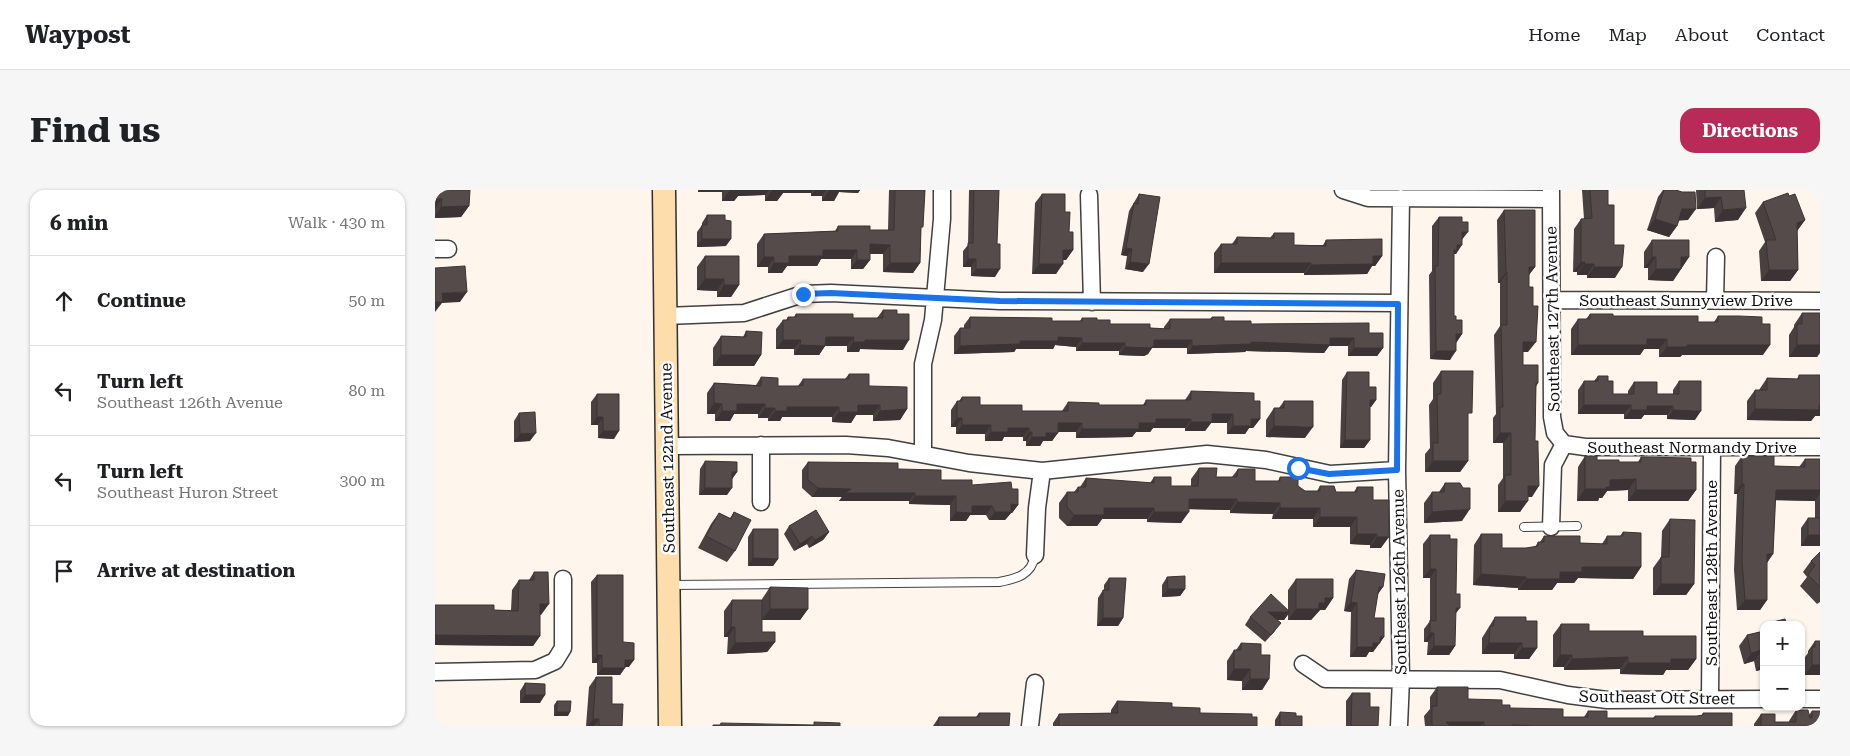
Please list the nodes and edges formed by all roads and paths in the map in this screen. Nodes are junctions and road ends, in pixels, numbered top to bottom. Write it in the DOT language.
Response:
graph roads {
  1 [pos="664,190"];
  2 [pos="942,190"];
  3 [pos="1343,190"];
  4 [pos="1551,194"];
  5 [pos="1089,195"];
  6 [pos="1401,198"];
  7 [pos="1716,257"];
  8 [pos="935,297"];
  9 [pos="1552,300"];
  10 [pos="1715,300"];
  11 [pos="1820,301"];
  12 [pos="1092,302"];
  13 [pos="1398,304"];
  14 [pos="665,316"];
  15 [pos="1564,444"];
  16 [pos="761,445"];
  17 [pos="667,446"];
  18 [pos="1711,447"];
  19 [pos="1820,447"];
  20 [pos="923,454"];
  21 [pos="1397,470"];
  22 [pos="1042,471"];
  23 [pos="761,502"];
  24 [pos="1577,526"];
  25 [pos="1524,527"];
  26 [pos="1551,527"];
  27 [pos="1035,556"];
  28 [pos="563,579"];
  29 [pos="668,585"];
  30 [pos="1303,664"];
  31 [pos="435,672"];
  32 [pos="1401,679"];
  33 [pos="1035,683"];
  34 [pos="1710,699"];
  35 [pos="1760,699"];
  36 [pos="1805,699"];
  37 [pos="1820,699"];
  38 [pos="670,726"];
  39 [pos="1030,726"];
  40 [pos="1399,726"];
  1 -- 14 [label="main road, Southeast 122nd Avenue"];
  2 -- 8 [label="street"];
  3 -- 6 [label="street"];
  4 -- 6 [label="street"];
  4 -- 9 [label="street, Southeast 127th Avenue"];
  5 -- 12 [label="street"];
  6 -- 13 [label="street, Southeast 126th Avenue"];
  7 -- 10 [label="street"];
  8 -- 12 [label="street"];
  8 -- 14 [label="street"];
  8 -- 20 [label="street"];
  9 -- 10 [label="street, Southeast Sunnyview Drive"];
  9 -- 15 [label="street, Southeast 127th Avenue"];
  10 -- 11 [label="street, Southeast Sunnyview Drive"];
  12 -- 13 [label="street"];
  13 -- 21 [label="street, Southeast 126th Avenue"];
  14 -- 17 [label="main road, Southeast 122nd Avenue"];
  15 -- 18 [label="street, Southeast Normandy Drive"];
  15 -- 26 [label="street"];
  16 -- 17 [label="street"];
  16 -- 20 [label="street"];
  16 -- 23 [label="street"];
  17 -- 29 [label="main road, Southeast 122nd Avenue"];
  18 -- 19 [label="street, Southeast Normandy Drive"];
  18 -- 34 [label="street, Southeast 128th Avenue"];
  20 -- 22 [label="street"];
  21 -- 22 [label="street"];
  21 -- 32 [label="street, Southeast 126th Avenue"];
  22 -- 27 [label="street"];
  24 -- 26 [label="lane"];
  25 -- 26 [label="lane"];
  27 -- 29 [label="lane"];
  28 -- 31 [label="street"];
  29 -- 38 [label="main road, Southeast 122nd Avenue"];
  30 -- 32 [label="street, Southeast Ott Street"];
  32 -- 34 [label="street, Southeast Ott Street"];
  32 -- 40 [label="street, Southeast 126th Avenue"];
  33 -- 39 [label="street"];
  34 -- 35 [label="street, Southeast Ott Street"];
  36 -- 37 [label="street"];
}
